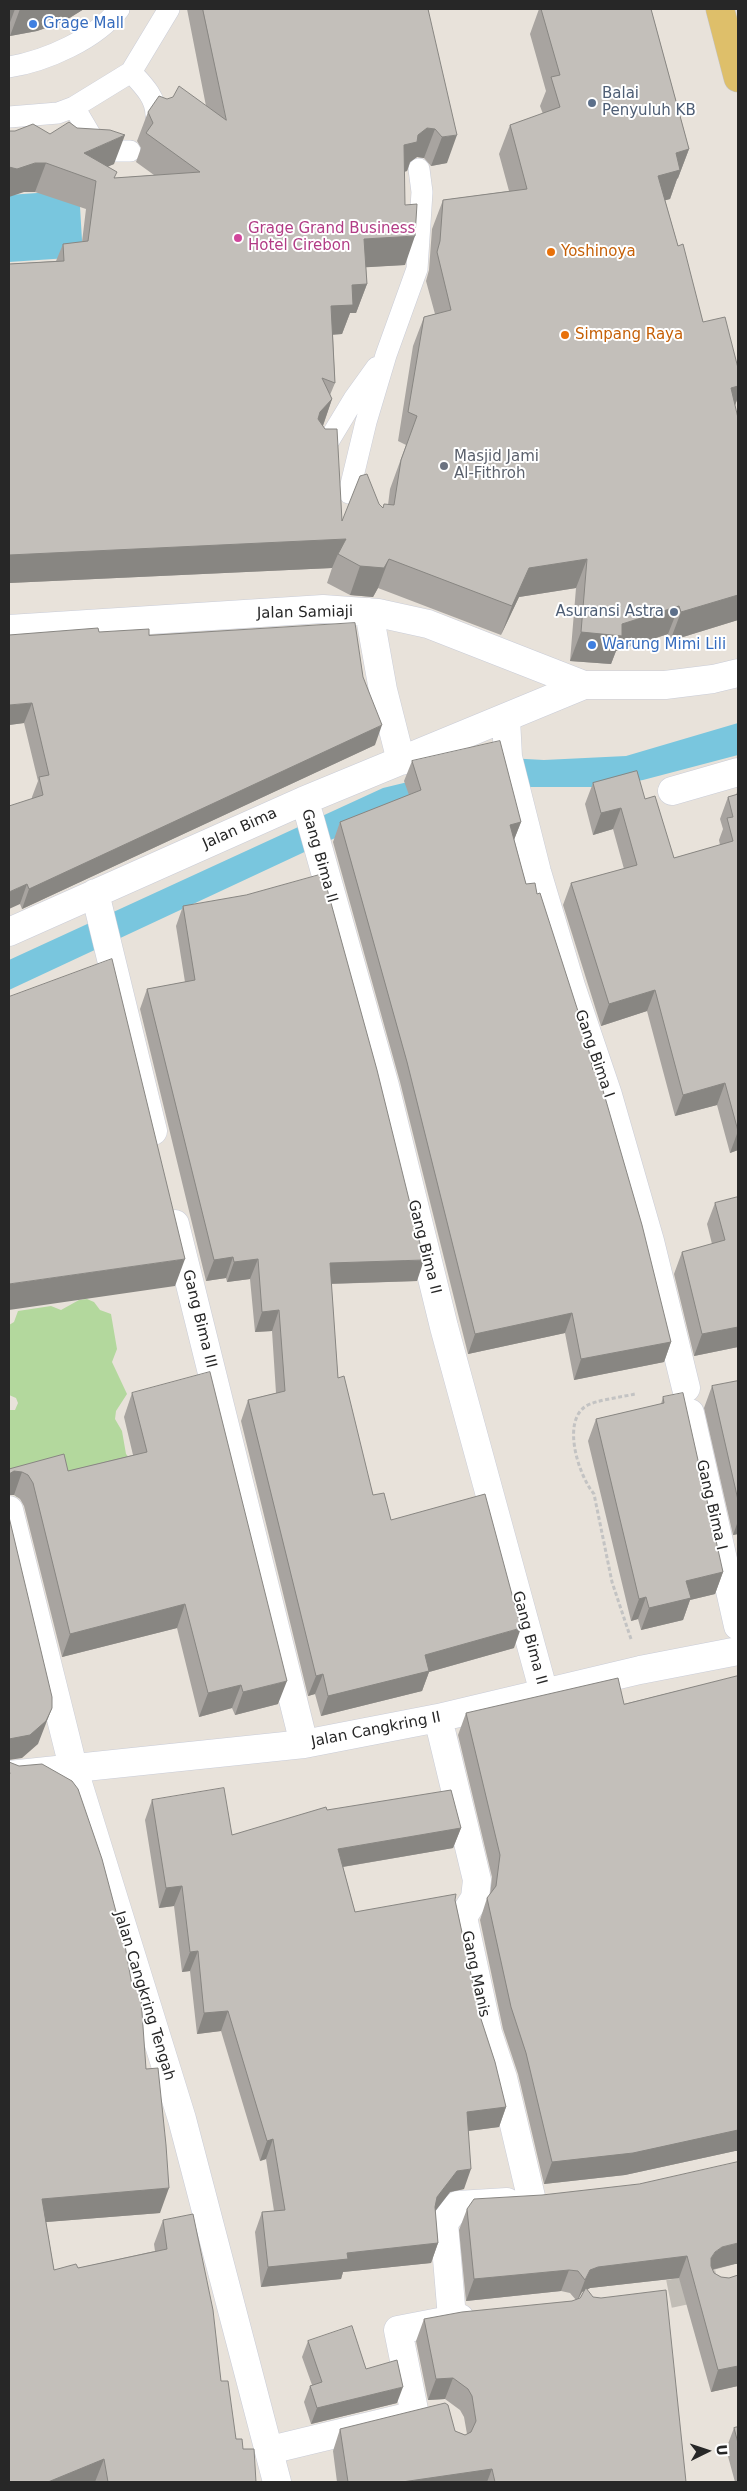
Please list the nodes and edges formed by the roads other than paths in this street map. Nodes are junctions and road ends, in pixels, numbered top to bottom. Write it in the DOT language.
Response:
graph roads {
  1 [pos="119,9"];
  2 [pos="169,9"];
  3 [pos="726,11"];
  4 [pos="9,67"];
  5 [pos="130,72"];
  6 [pos="738,78"];
  7 [pos="74,106"];
  8 [pos="156,115"];
  9 [pos="9,117"];
  10 [pos="130,151"];
  11 [pos="419,169"];
  12 [pos="386,354"];
  13 [pos="320,447"];
  14 [pos="349,493"];
  15 [pos="368,612"];
  16 [pos="9,629"];
  17 [pos="738,674"];
  18 [pos="584,685"];
  19 [pos="506,719"];
  20 [pos="401,761"];
  21 [pos="738,772"];
  22 [pos="672,791"];
  23 [pos="306,808"];
  24 [pos="99,904"];
  25 [pos="10,927"];
  26 [pos="159,1154"];
  27 [pos="170,1201"];
  28 [pos="9,1510"];
  29 [pos="738,1626"];
  30 [pos="738,1651"];
  31 [pos="544,1693"];
  32 [pos="438,1718"];
  33 [pos="304,1744"];
  34 [pos="73,1767"];
  35 [pos="9,1775"];
  36 [pos="561,2198"];
  37 [pos="532,2201"];
  38 [pos="486,2315"];
  39 [pos="452,2318"];
  40 [pos="270,2450"];
  41 [pos="277,2482"];
  1 -- 4 [label="lane"];
  2 -- 5 [label="lane"];
  3 -- 6 [label="main road"];
  5 -- 7 [label="lane"];
  5 -- 8 [label="lane"];
  7 -- 9 [label="lane"];
  7 -- 10 [label="lane"];
  11 -- 12 [label="lane"];
  12 -- 13 [label="lane"];
  12 -- 14 [label="lane"];
  15 -- 16 [label="street, Jalan Samiaji"];
  15 -- 18 [label="street, Jalan Samiaji"];
  15 -- 20 [label="street"];
  17 -- 18 [label="street, Jalan Samiaji"];
  18 -- 19 [label="street, Jalan Bima"];
  19 -- 20 [label="street, Jalan Bima"];
  19 -- 29 [label="street, Gang Bima I"];
  20 -- 23 [label="street, Jalan Bima"];
  21 -- 22 [label="street"];
  23 -- 24 [label="street, Jalan Bima"];
  23 -- 31 [label="street, Gang Bima II"];
  24 -- 25 [label="street, Jalan Bima"];
  24 -- 26 [label="street"];
  27 -- 33 [label="street, Gang Bima III"];
  28 -- 34 [label="street, Jalan Cangkring Tengah"];
  30 -- 31 [label="street, Jalan Cangkring II"];
  31 -- 32 [label="street, Jalan Cangkring II"];
  32 -- 33 [label="street, Jalan Cangkring II"];
  32 -- 37 [label="street, Gang Manis"];
  33 -- 34 [label="street, Jalan Cangkring II"];
  34 -- 35 [label="street, Jalan Cangkring II"];
  34 -- 40 [label="street, Jalan Cangkring Tengah"];
  36 -- 37 [label="street"];
  37 -- 39 [label="street"];
  38 -- 39 [label="street"];
  39 -- 40 [label="street"];
  40 -- 41 [label="street, Jalan Cangkring Tengah"];
}
